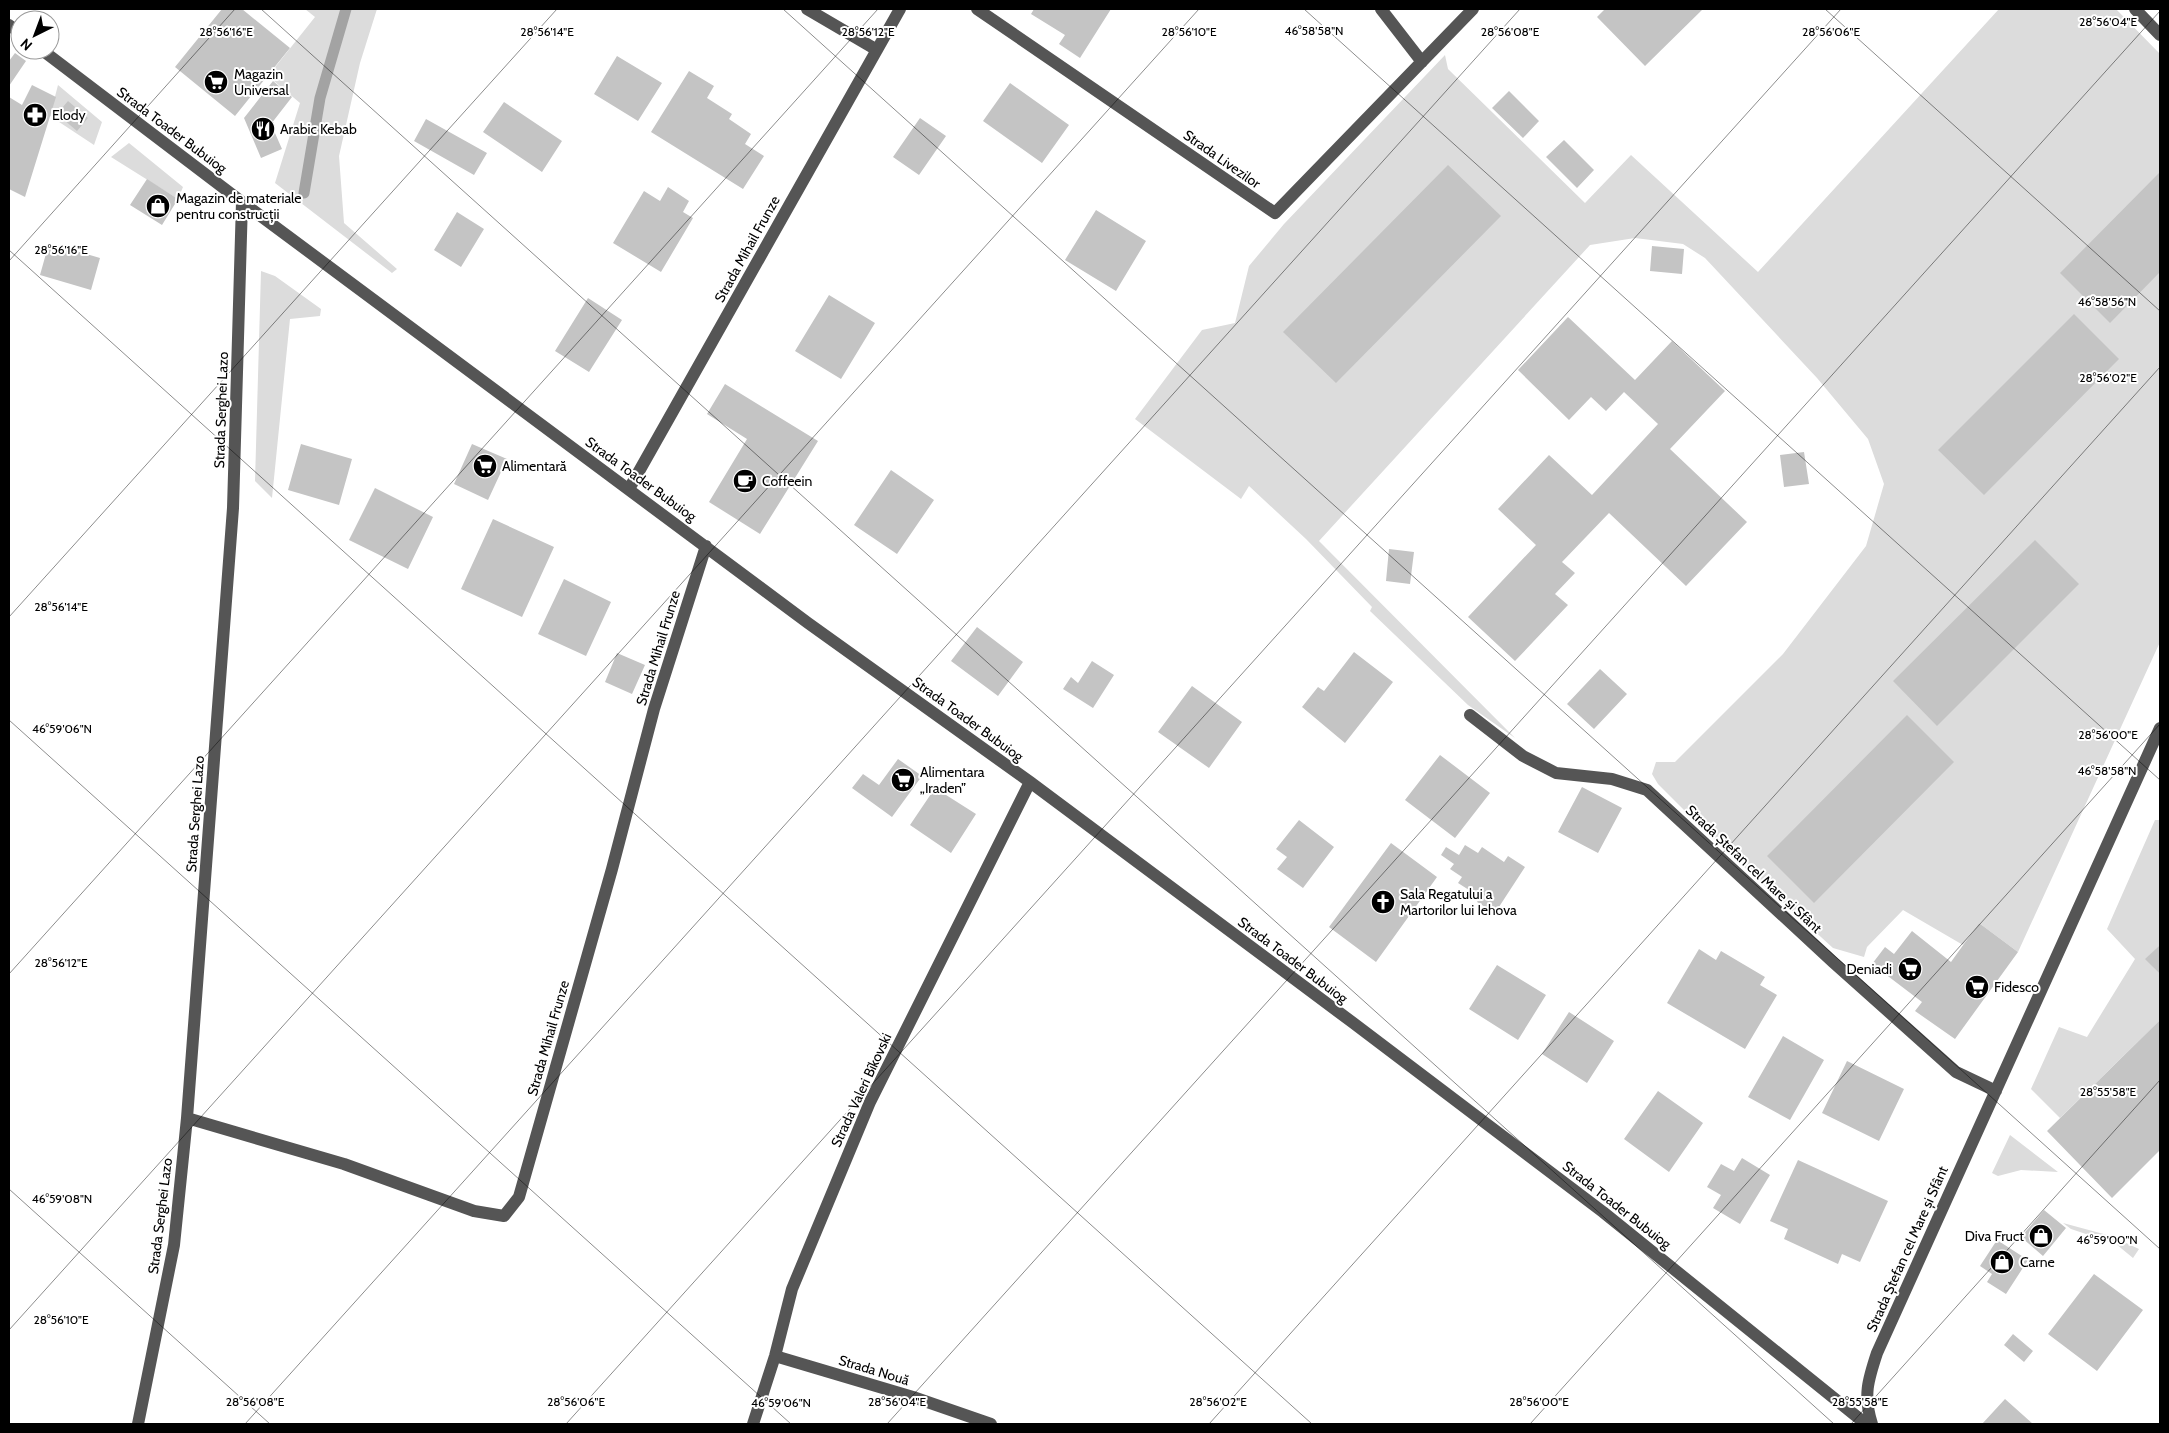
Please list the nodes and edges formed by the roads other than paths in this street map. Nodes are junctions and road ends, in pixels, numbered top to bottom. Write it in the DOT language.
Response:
graph roads {
  1 [pos="807,9"];
  2 [pos="900,9"];
  3 [pos="977,9"];
  4 [pos="1381,9"];
  5 [pos="1473,9"];
  6 [pos="2135,9"];
  7 [pos="2160,35"];
  8 [pos="877,50"];
  9 [pos="55,60"];
  10 [pos="1422,62"];
  11 [pos="242,202"];
  12 [pos="629,489"];
  13 [pos="706,546"];
  14 [pos="1470,715"];
  15 [pos="2160,728"];
  16 [pos="1030,782"];
  17 [pos="1996,1090"];
  18 [pos="187,1118"];
  19 [pos="775,1356"];
  20 [pos="138,1424"];
  21 [pos="754,1424"];
  22 [pos="991,1424"];
  23 [pos="1866,1424"];
  24 [pos="1872,1424"];
  1 -- 8 [label="street"];
  2 -- 8 [label="street, Strada Mihail Frunze"];
  3 -- 10 [label="street, Strada Livezilor"];
  4 -- 10 [label="street"];
  5 -- 10 [label="street, Strada Livezilor"];
  6 -- 7 [label="street"];
  8 -- 12 [label="street, Strada Mihail Frunze"];
  9 -- 11 [label="street, Strada Toader Bubuiog"];
  11 -- 12 [label="street, Strada Toader Bubuiog"];
  11 -- 18 [label="street, Strada Serghei Lazo"];
  12 -- 13 [label="street, Strada Toader Bubuiog"];
  13 -- 16 [label="street, Strada Toader Bubuiog"];
  13 -- 18 [label="street, Strada Mihail Frunze"];
  14 -- 17 [label="street, Strada Ștefan cel Mare și Sfânt"];
  15 -- 17 [label="street, Strada Ștefan cel Mare și Sfânt"];
  16 -- 19 [label="street, Strada Valeri Bîkovski"];
  16 -- 23 [label="street, Strada Toader Bubuiog"];
  17 -- 24 [label="street, Strada Ștefan cel Mare și Sfânt"];
  18 -- 20 [label="street, Strada Serghei Lazo"];
  19 -- 21 [label="street, Strada Valeri Bîkovski"];
  19 -- 22 [label="street, Strada Nouă"];
}
